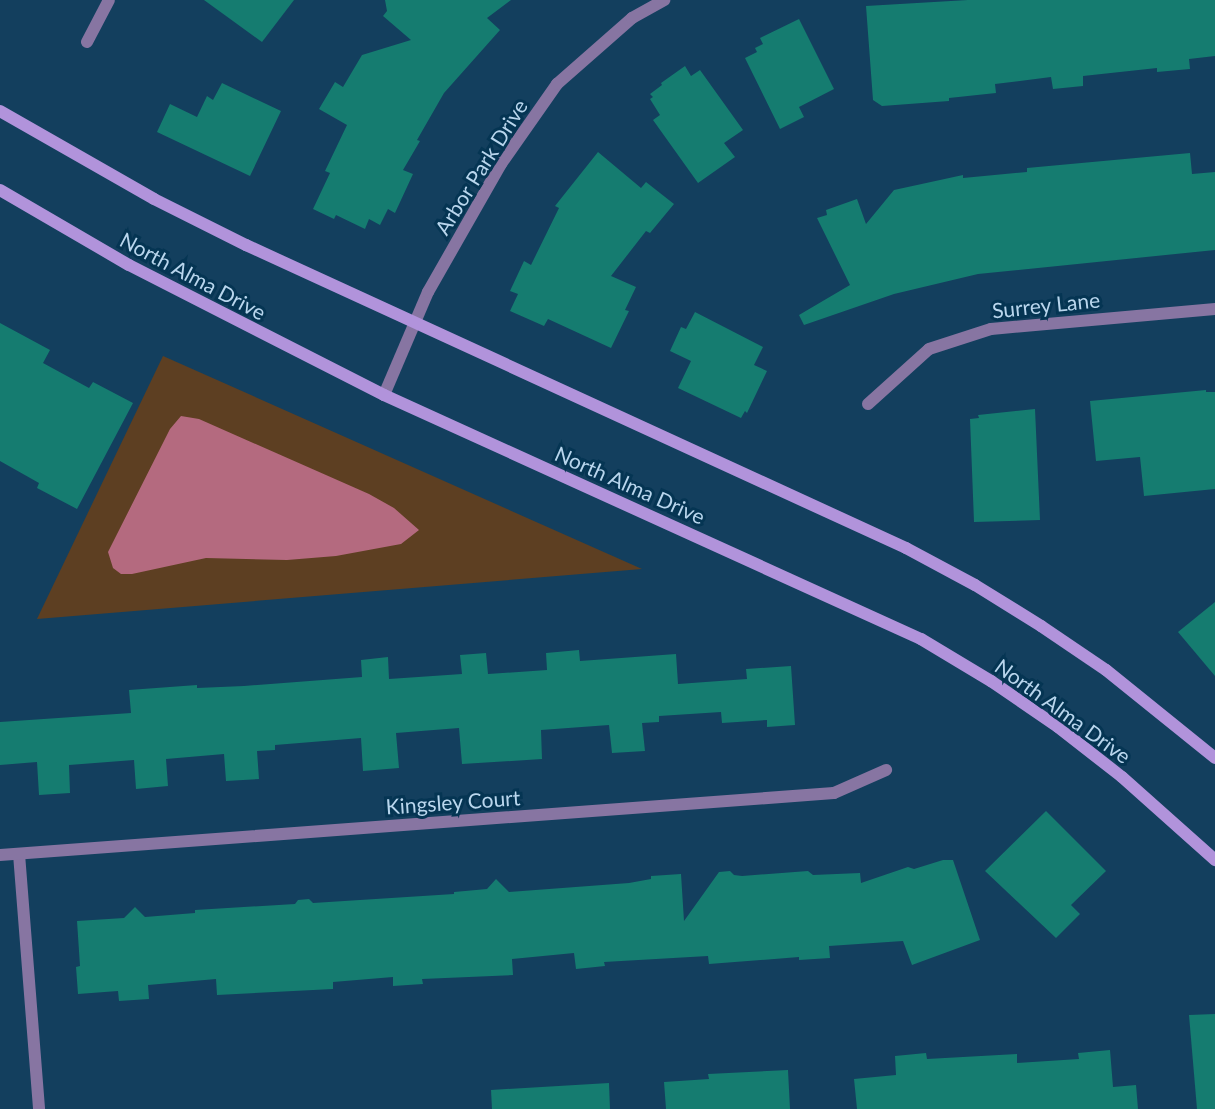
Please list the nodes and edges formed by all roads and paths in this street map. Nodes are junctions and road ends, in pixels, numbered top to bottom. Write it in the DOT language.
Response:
graph roads {
  1 [pos="110,0"];
  2 [pos="664,0"];
  3 [pos="87,42"];
  4 [pos="0,111"];
  5 [pos="0,190"];
  6 [pos="1215,309"];
  7 [pos="415,324"];
  8 [pos="384,396"];
  9 [pos="868,404"];
  10 [pos="1215,758"];
  11 [pos="886,770"];
  12 [pos="19,854"];
  13 [pos="0,855"];
  14 [pos="1215,860"];
  15 [pos="39,1109"];
  1 -- 3 [label="street"];
  2 -- 7 [label="street, Arbor Park Drive"];
  4 -- 7 [label="main road"];
  5 -- 8 [label="main road, North Alma Drive"];
  6 -- 9 [label="street, Surrey Lane"];
  7 -- 8 [label="street, Arbor Park Drive"];
  7 -- 10 [label="main road"];
  8 -- 14 [label="main road, North Alma Drive"];
  11 -- 12 [label="street, Kingsley Court"];
  12 -- 13 [label="street, Kingsley Court"];
  12 -- 15 [label="street"];
}
